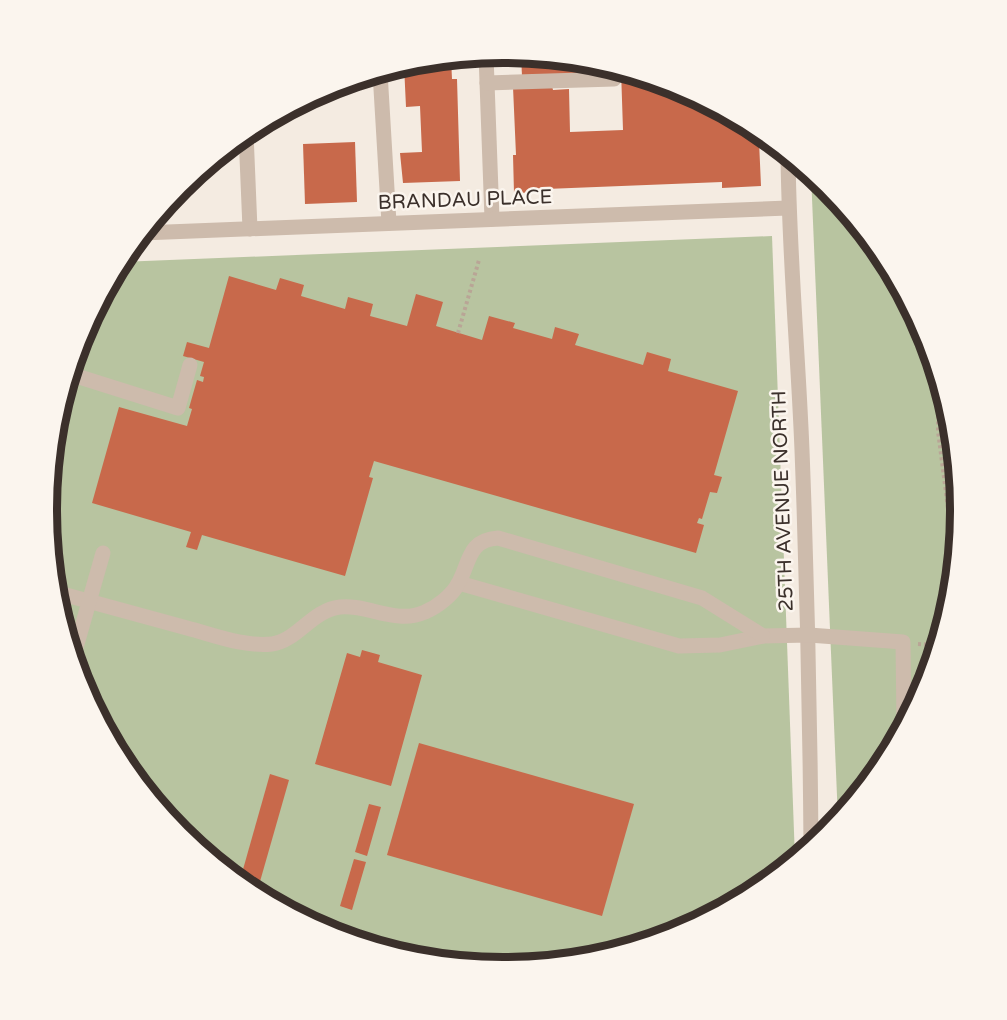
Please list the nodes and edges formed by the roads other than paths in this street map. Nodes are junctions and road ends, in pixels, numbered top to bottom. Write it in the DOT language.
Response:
graph roads {
  1 [pos="486,64"];
  2 [pos="614,78"];
  3 [pos="381,81"];
  4 [pos="487,83"];
  5 [pos="247,145"];
  6 [pos="788,166"];
  7 [pos="788,208"];
  8 [pos="492,219"];
  9 [pos="389,224"];
  10 [pos="250,229"];
  11 [pos="154,233"];
  12 [pos="190,366"];
  13 [pos="78,376"];
  14 [pos="103,553"];
  15 [pos="459,583"];
  16 [pos="66,595"];
  17 [pos="89,602"];
  18 [pos="809,634"];
  19 [pos="763,636"];
  20 [pos="77,643"];
  21 [pos="904,707"];
  22 [pos="811,834"];
  1 -- 4 [label="street"];
  2 -- 4 [label="street"];
  3 -- 9 [label="street"];
  4 -- 8 [label="street"];
  5 -- 10 [label="street"];
  6 -- 7 [label="street, 25TH AVENUE NORTH"];
  7 -- 8 [label="street, BRANDAU PLACE"];
  7 -- 18 [label="street, 25TH AVENUE NORTH"];
  8 -- 9 [label="street, BRANDAU PLACE"];
  9 -- 10 [label="street, BRANDAU PLACE"];
  10 -- 11 [label="street, BRANDAU PLACE"];
  12 -- 13 [label="street"];
  14 -- 17 [label="street"];
  15 -- 17 [label="street"];
  15 -- 19 [label="street"];
  15 -- 19 [label="street"];
  16 -- 17 [label="street"];
  17 -- 20 [label="street"];
  18 -- 19 [label="street"];
  18 -- 21 [label="street"];
  18 -- 22 [label="street, 25TH AVENUE NORTH"];
}
